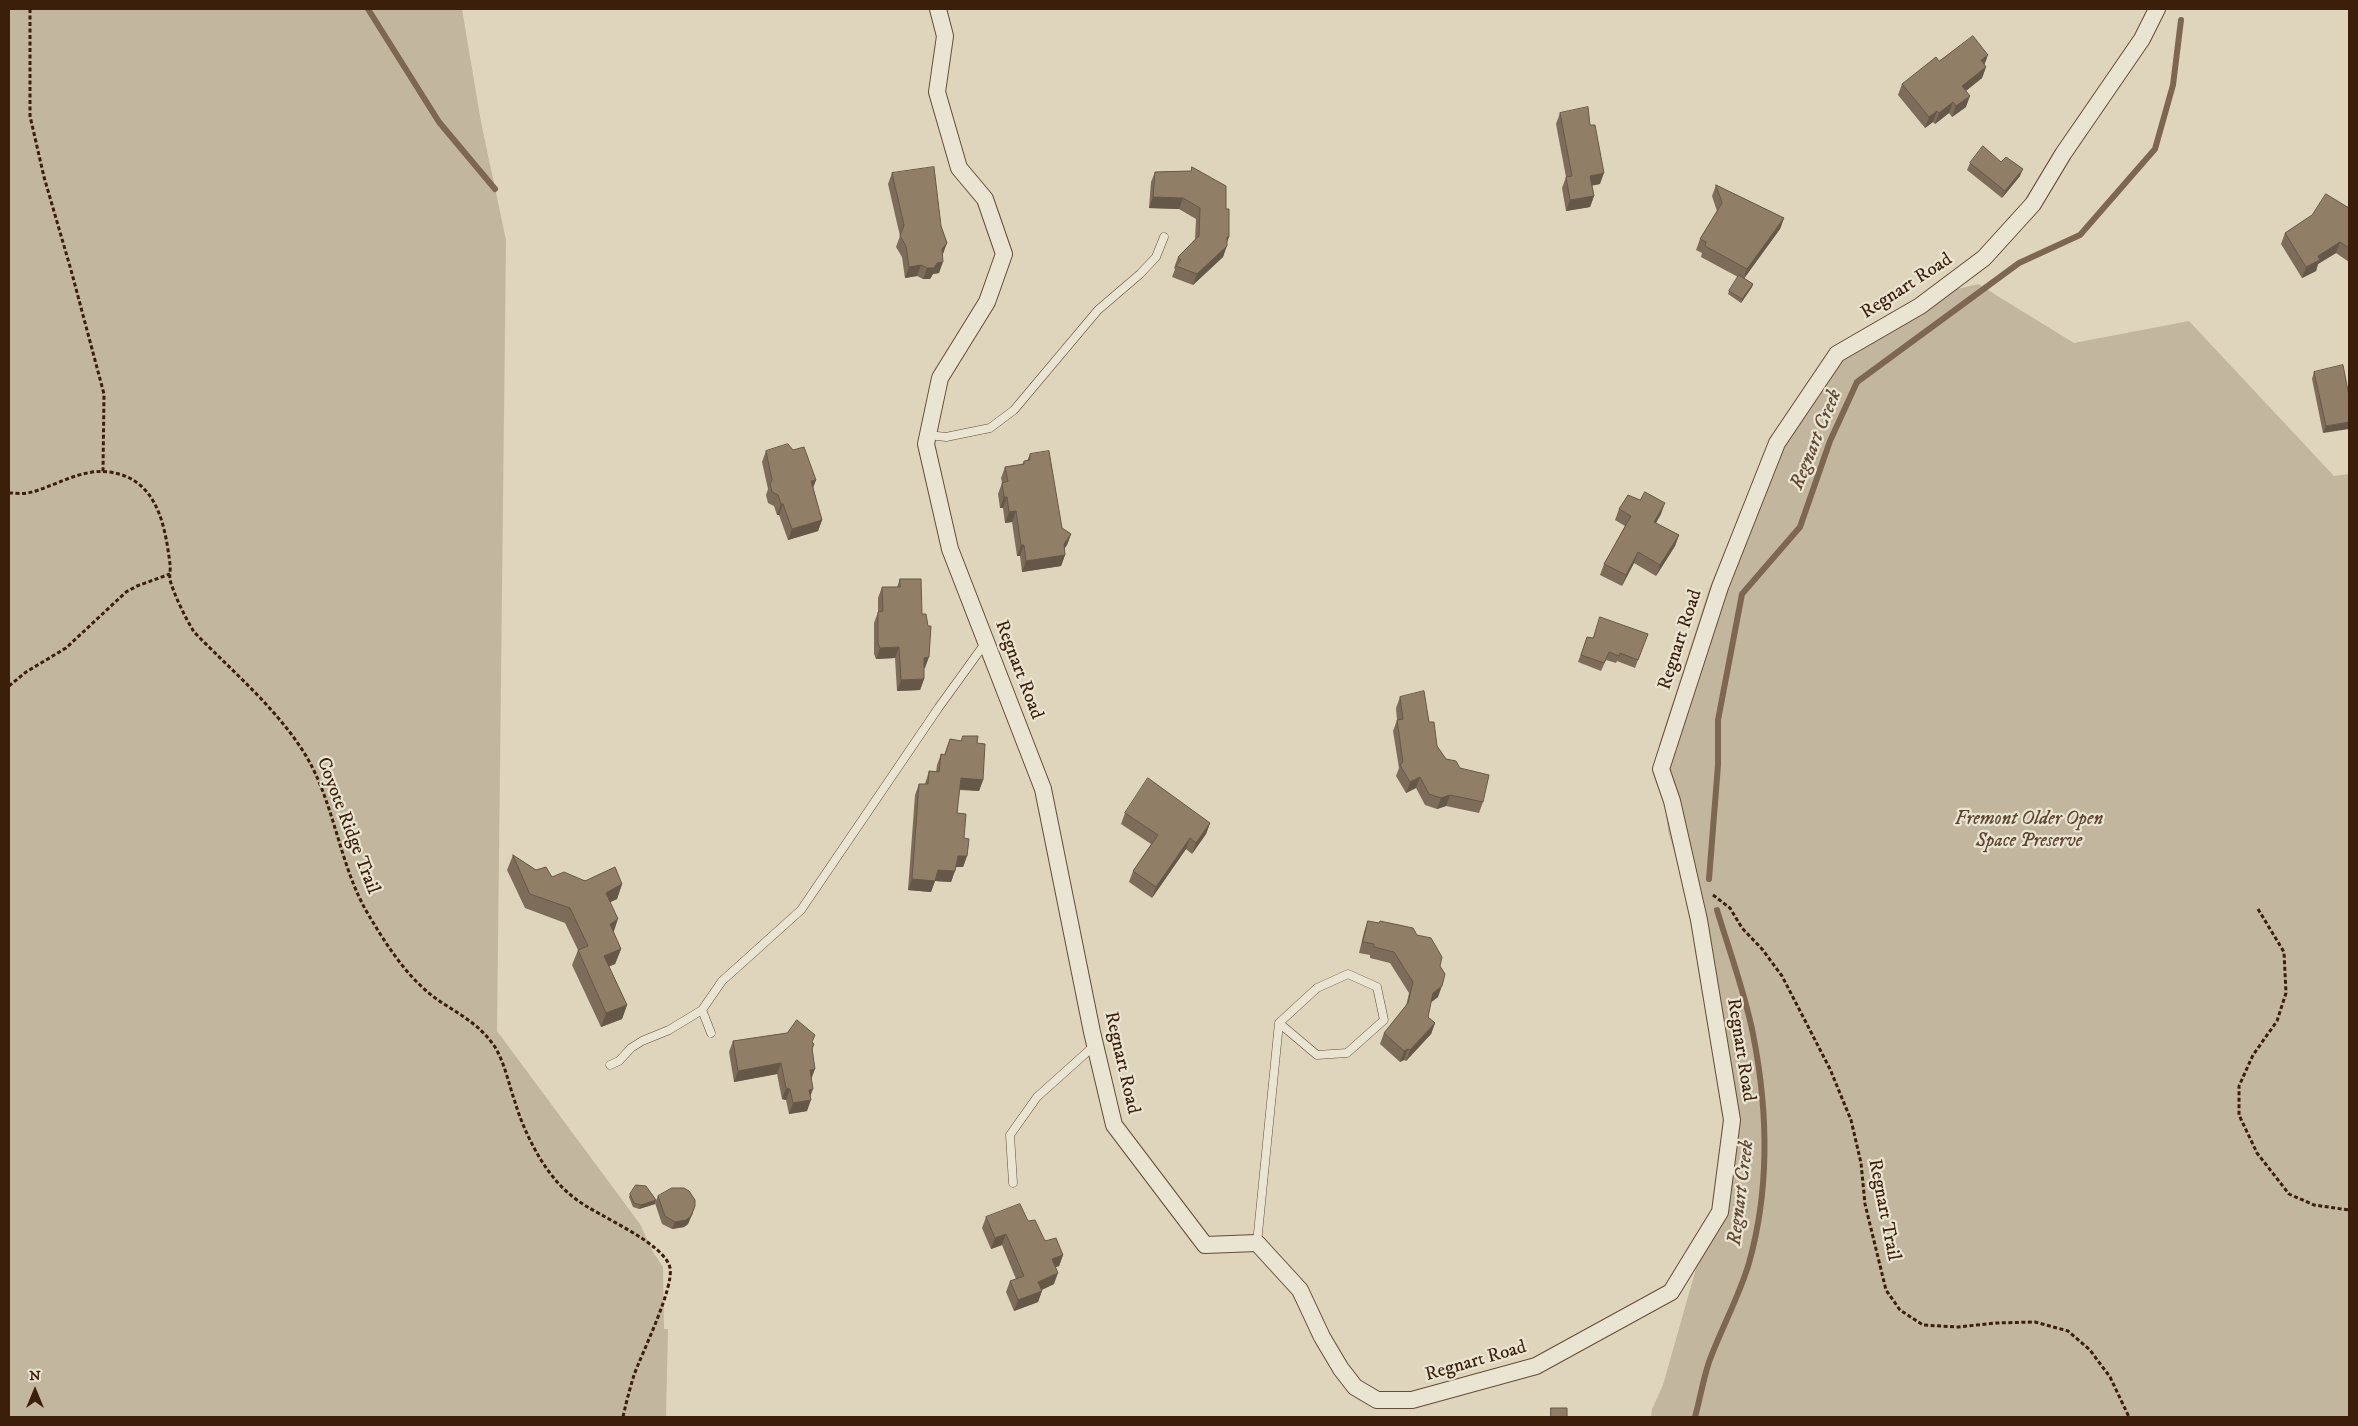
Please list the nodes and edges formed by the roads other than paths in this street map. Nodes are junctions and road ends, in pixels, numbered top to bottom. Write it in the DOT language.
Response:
graph roads {
  1 [pos="938,9"];
  2 [pos="2157,9"];
  3 [pos="1164,237"];
  4 [pos="928,435"];
  5 [pos="986,642"];
  6 [pos="702,1010"];
  7 [pos="1279,1023"];
  8 [pos="711,1033"];
  9 [pos="1095,1044"];
  10 [pos="610,1064"];
  11 [pos="1013,1183"];
  12 [pos="1258,1243"];
  1 -- 4 [label="street, Regnart Road"];
  2 -- 12 [label="street, Regnart Road"];
  3 -- 4 [label="lane"];
  4 -- 5 [label="street, Regnart Road"];
  5 -- 6 [label="lane"];
  5 -- 9 [label="street, Regnart Road"];
  6 -- 8 [label="lane"];
  6 -- 10 [label="lane"];
  7 -- 7 [label="lane"];
  7 -- 12 [label="lane"];
  9 -- 11 [label="lane"];
  9 -- 12 [label="street, Regnart Road"];
}
